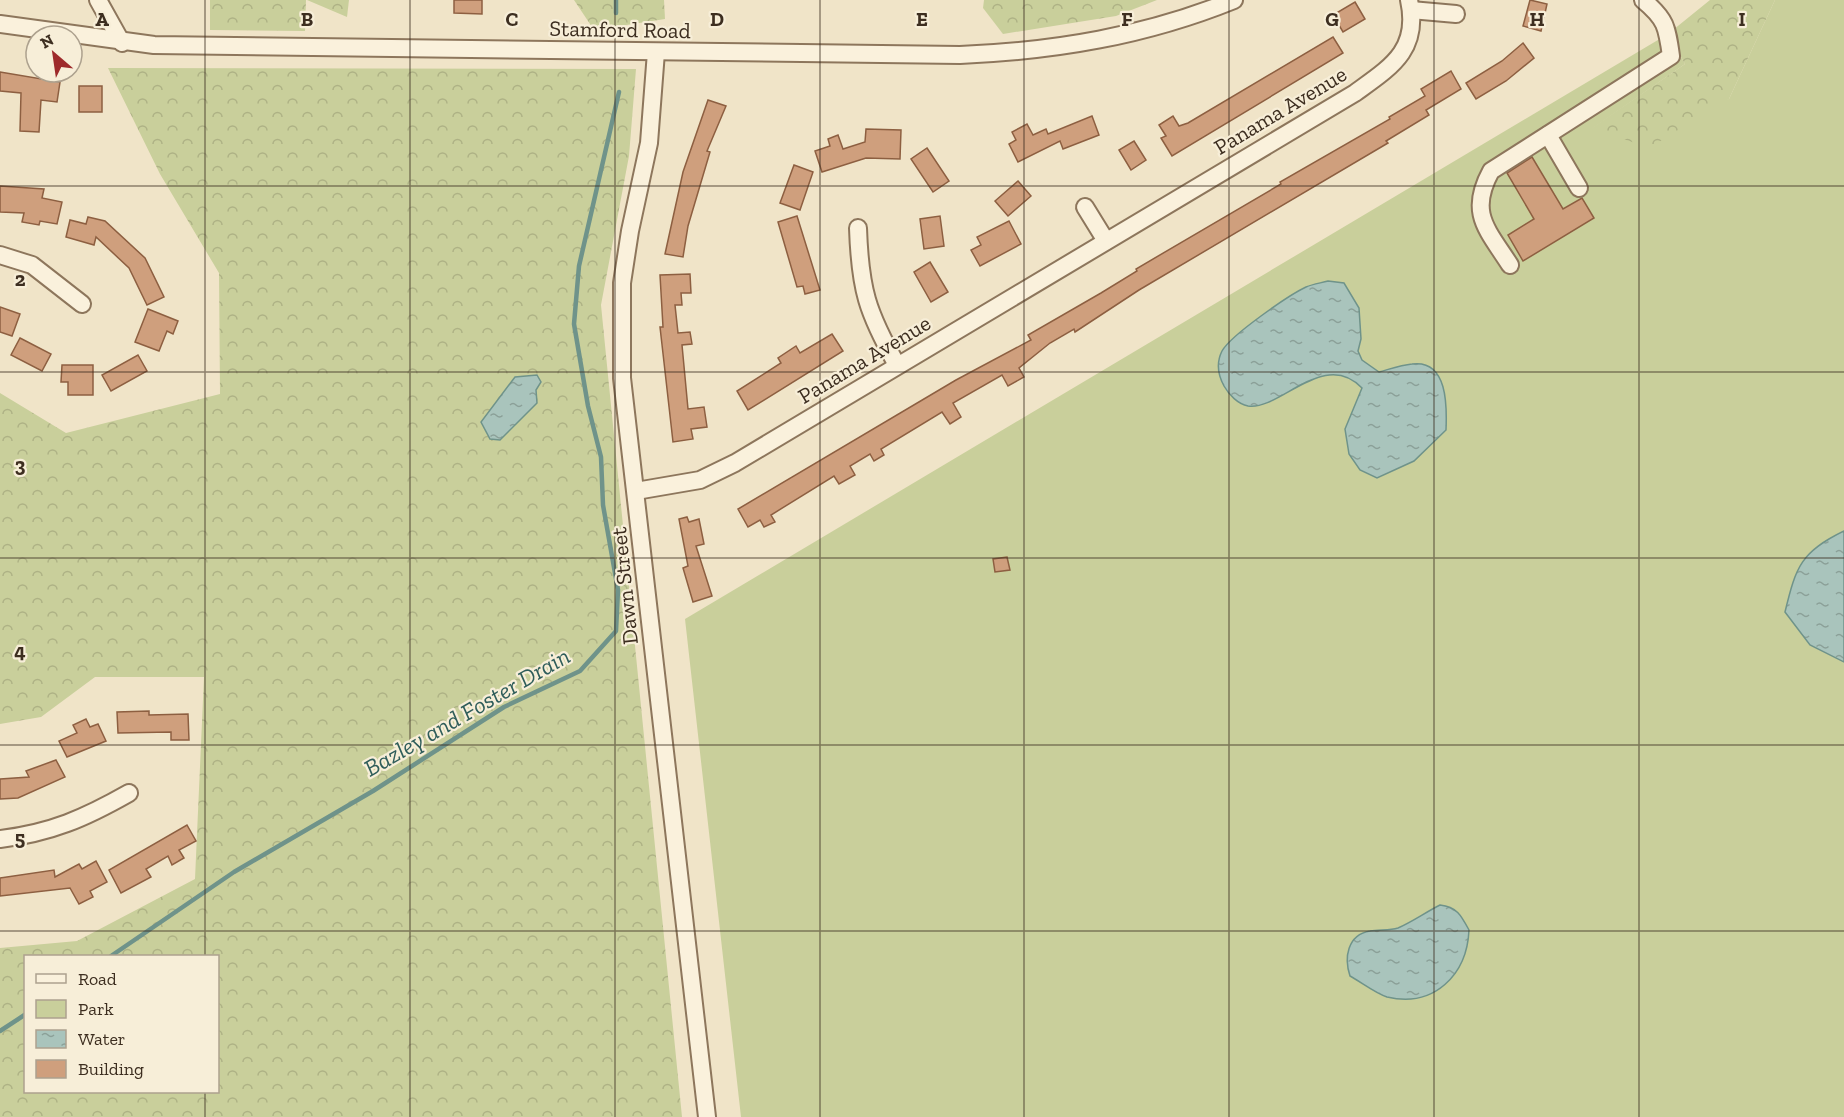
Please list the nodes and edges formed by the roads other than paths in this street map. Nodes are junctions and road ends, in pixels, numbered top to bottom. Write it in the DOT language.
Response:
graph roads {
  1 [pos="98,0"];
  2 [pos="1234,0"];
  3 [pos="1643,0"];
  4 [pos="1410,5"];
  5 [pos="1456,14"];
  6 [pos="0,24"];
  7 [pos="122,43"];
  8 [pos="656,52"];
  9 [pos="1548,135"];
  10 [pos="1579,188"];
  11 [pos="1085,207"];
  12 [pos="858,228"];
  13 [pos="1106,241"];
  14 [pos="0,255"];
  15 [pos="1510,266"];
  16 [pos="82,304"];
  17 [pos="897,365"];
  18 [pos="636,491"];
  19 [pos="129,793"];
  20 [pos="0,839"];
  21 [pos="707,1117"];
  1 -- 7 [label="street"];
  2 -- 8 [label="street, Stamford Road"];
  3 -- 9 [label="street"];
  4 -- 5 [label="street, Panama Avenue"];
  4 -- 13 [label="street, Panama Avenue"];
  6 -- 7 [label="street, Stamford Road"];
  7 -- 8 [label="street, Stamford Road"];
  8 -- 18 [label="street, Dawn Street"];
  9 -- 10 [label="street"];
  9 -- 15 [label="street"];
  11 -- 13 [label="street"];
  12 -- 17 [label="street"];
  13 -- 17 [label="street, Panama Avenue"];
  14 -- 16 [label="street"];
  17 -- 18 [label="street, Panama Avenue"];
  18 -- 21 [label="street, Dawn Street"];
  19 -- 20 [label="street"];
}
